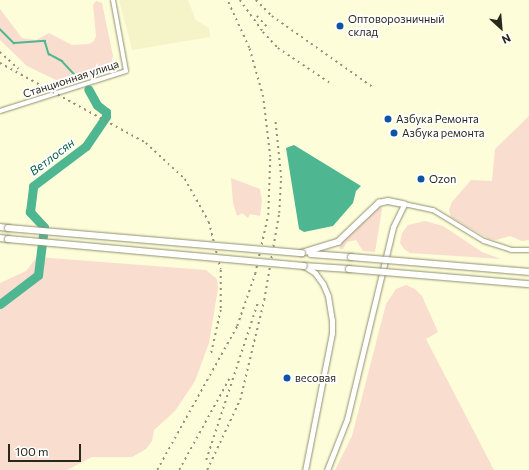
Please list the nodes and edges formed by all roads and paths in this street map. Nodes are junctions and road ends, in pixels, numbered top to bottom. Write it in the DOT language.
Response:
graph roads {
  1 [pos="113,0"];
  2 [pos="0,111"];
  3 [pos="404,204"];
  4 [pos="0,227"];
  5 [pos="0,238"];
  6 [pos="529,250"];
  7 [pos="302,253"];
  8 [pos="304,266"];
  9 [pos="529,272"];
  10 [pos="529,284"];
  11 [pos="305,470"];
  12 [pos="327,470"];
  1 -- 2 [label="street, Станционная улица"];
  3 -- 6 [label="street"];
  3 -- 7 [label="main road"];
  3 -- 12 [label="street"];
  4 -- 7 [label="main road, bridge"];
  5 -- 8 [label="main road, bridge"];
  7 -- 9 [label="main road, bridge"];
  8 -- 10 [label="main road, bridge"];
  8 -- 11 [label="street"];
}
